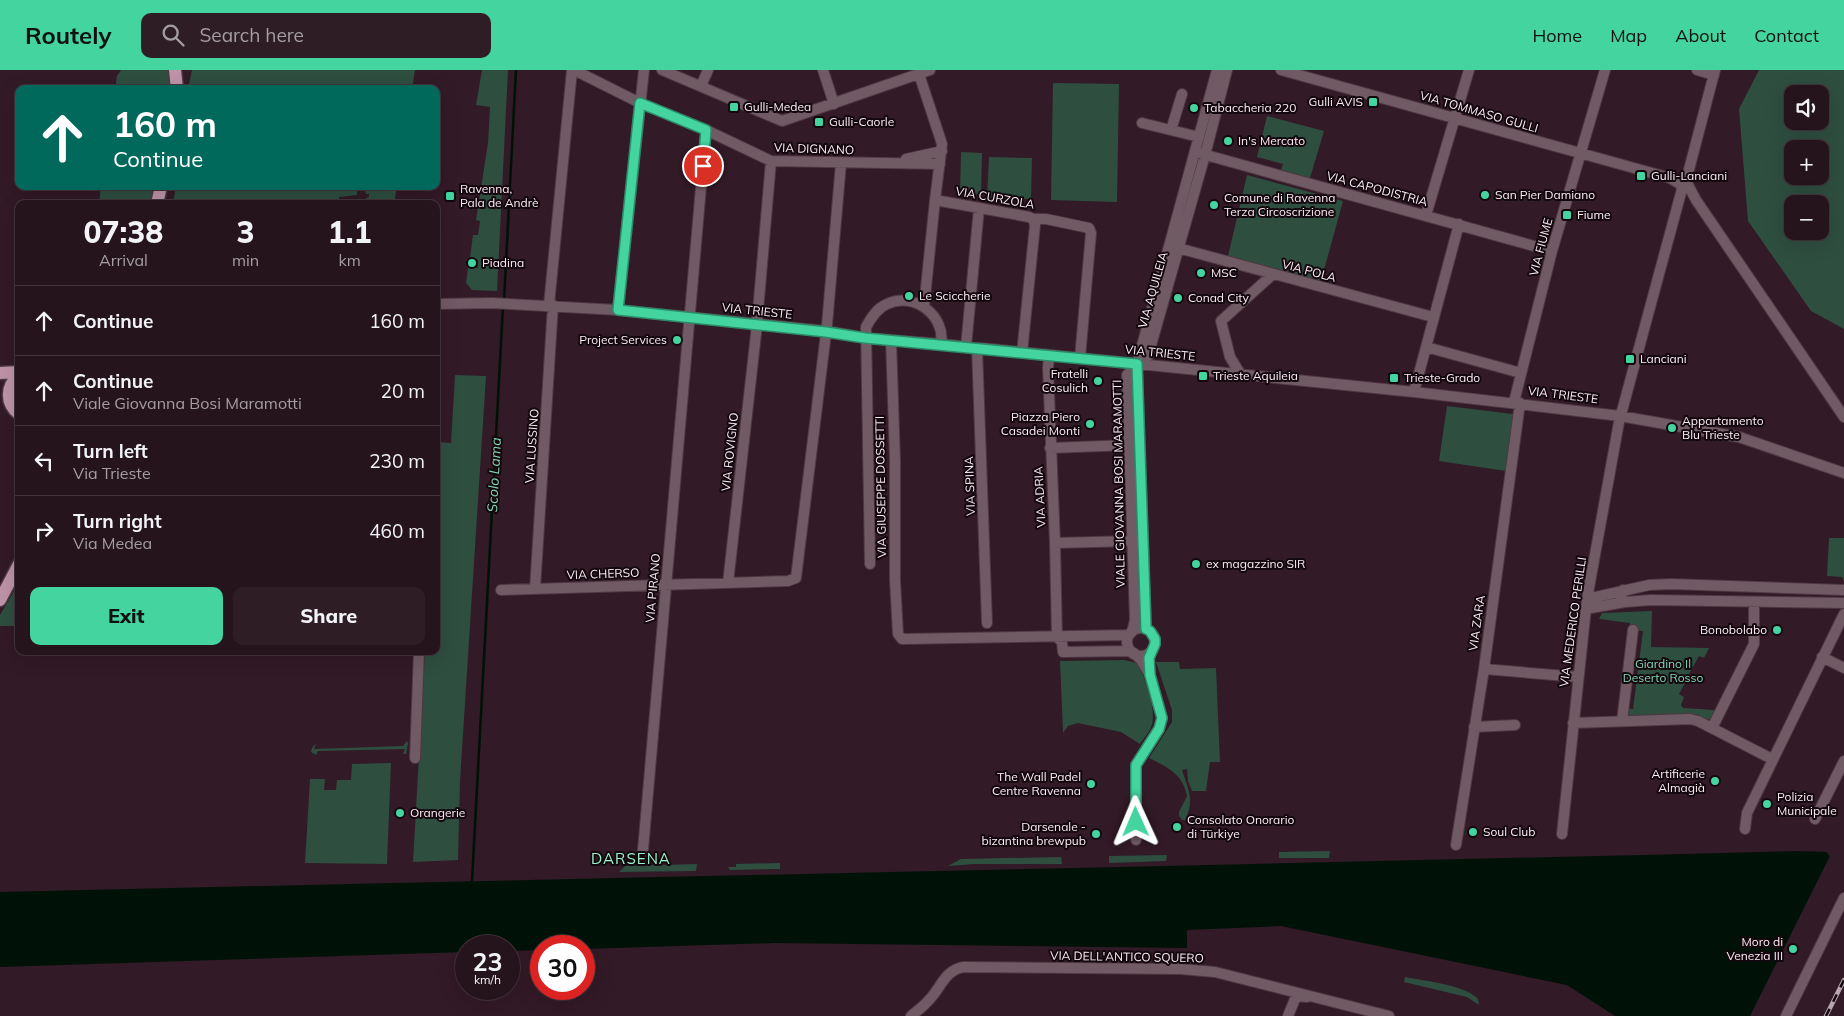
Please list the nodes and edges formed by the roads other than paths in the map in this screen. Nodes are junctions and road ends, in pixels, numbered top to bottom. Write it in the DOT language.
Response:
graph roads {
  1 [pos="573,70"];
  2 [pos="644,70"];
  3 [pos="653,70"];
  4 [pos="662,70"];
  5 [pos="708,70"];
  6 [pos="824,70"];
  7 [pos="930,70"];
  8 [pos="1217,70"];
  9 [pos="1227,70"];
  10 [pos="1282,70"];
  11 [pos="1469,70"];
  12 [pos="1605,70"];
  13 [pos="1697,70"];
  14 [pos="177,72"];
  15 [pos="1715,72"];
  16 [pos="918,74"];
  17 [pos="178,85"];
  18 [pos="701,86"];
  19 [pos="1182,94"];
  20 [pos="640,100"];
  21 [pos="834,104"];
  22 [pos="1456,118"];
  23 [pos="1142,123"];
  24 [pos="706,130"];
  25 [pos="1171,130"];
  26 [pos="1199,137"];
  27 [pos="942,151"];
  28 [pos="1200,154"];
  29 [pos="1581,154"];
  30 [pos="771,161"];
  31 [pos="841,163"];
  32 [pos="893,163"];
  33 [pos="940,164"];
  34 [pos="1670,178"];
  35 [pos="1686,179"];
  36 [pos="1696,200"];
  37 [pos="935,204"];
  38 [pos="1678,206"];
  39 [pos="979,208"];
  40 [pos="1426,215"];
  41 [pos="1033,219"];
  42 [pos="1459,224"];
  43 [pos="1178,248"];
  44 [pos="1552,251"];
  45 [pos="1272,275"];
  46 [pos="440,304"];
  47 [pos="551,305"];
  48 [pos="924,307"];
  49 [pos="618,310"];
  50 [pos="1433,317"];
  51 [pos="690,318"];
  52 [pos="757,325"];
  53 [pos="826,332"];
  54 [pos="865,338"];
  55 [pos="891,340"];
  56 [pos="941,344"];
  57 [pos="1426,347"];
  58 [pos="972,348"];
  59 [pos="1022,353"];
  60 [pos="1049,356"];
  61 [pos="1080,358"];
  62 [pos="1137,364"];
  63 [pos="0,373"];
  64 [pos="1521,373"];
  65 [pos="15,374"];
  66 [pos="1241,375"];
  67 [pos="15,379"];
  68 [pos="1414,392"];
  69 [pos="0,400"];
  70 [pos="1517,403"];
  71 [pos="15,410"];
  72 [pos="15,411"];
  73 [pos="1620,416"];
  74 [pos="1844,417"];
  75 [pos="1130,445"];
  76 [pos="1050,448"];
  77 [pos="1844,473"];
  78 [pos="1133,541"];
  79 [pos="1056,543"];
  80 [pos="870,564"];
  81 [pos="15,572"];
  82 [pos="728,583"];
  83 [pos="666,584"];
  84 [pos="535,589"];
  85 [pos="501,590"];
  86 [pos="1623,590"];
  87 [pos="1844,590"];
  88 [pos="0,600"];
  89 [pos="1625,602"];
  90 [pos="1754,602"];
  91 [pos="1844,603"];
  92 [pos="1586,604"];
  93 [pos="1844,614"];
  94 [pos="987,623"];
  95 [pos="1841,626"];
  96 [pos="1146,629"];
  97 [pos="1633,630"];
  98 [pos="1130,633"];
  99 [pos="1057,637"];
  100 [pos="1133,652"];
  101 [pos="1150,652"];
  102 [pos="419,655"];
  103 [pos="1822,657"];
  104 [pos="1844,668"];
  105 [pos="1484,669"];
  106 [pos="1150,675"];
  107 [pos="1578,677"];
  108 [pos="1622,721"];
  109 [pos="1573,723"];
  110 [pos="1516,725"];
  111 [pos="1474,727"];
  112 [pos="1712,728"];
  113 [pos="414,758"];
  114 [pos="1772,759"];
  115 [pos="1844,761"];
  116 [pos="1815,819"];
  117 [pos="1745,829"];
  118 [pos="1562,834"];
  119 [pos="1136,840"];
  120 [pos="1456,845"];
  121 [pos="642,861"];
  122 [pos="1844,898"];
  123 [pos="1313,997"];
  124 [pos="1786,1015"];
  125 [pos="911,1016"];
  126 [pos="1288,1016"];
  127 [pos="1389,1016"];
  1 -- 20 [label="street, VIA DIGNANO"];
  1 -- 47 [label="street, VIA LUSSINO"];
  2 -- 20 [label="street"];
  3 -- 20 [label="street"];
  4 -- 18 [label="street"];
  5 -- 18 [label="street"];
  6 -- 21 [label="street"];
  7 -- 16 [label="street"];
  8 -- 26 [label="street, VIA AQUILEIA"];
  9 -- 28 [label="street, VIA AQUILEIA"];
  10 -- 22 [label="street, VIA TOMMASO GULLI"];
  11 -- 22 [label="street"];
  12 -- 29 [label="street, VIA FIUME"];
  13 -- 15 [label="street"];
  14 -- 17 [label="main road"];
  15 -- 35 [label="street"];
  16 -- 21 [label="street"];
  16 -- 27 [label="street, VIA CURZOLA"];
  18 -- 21 [label="street"];
  19 -- 25 [label="street"];
  20 -- 24 [label="street, VIA DIGNANO"];
  20 -- 49 [label="street"];
  22 -- 29 [label="street, VIA TOMMASO GULLI"];
  22 -- 40 [label="street"];
  23 -- 25 [label="street"];
  24 -- 30 [label="street, VIA DIGNANO"];
  24 -- 51 [label="street, VIA PIRANO"];
  25 -- 26 [label="street"];
  26 -- 28 [label="street, VIA AQUILEIA"];
  27 -- 32 [label="street, VIA DIGNANO"];
  27 -- 33 [label="street, VIA CURZOLA"];
  28 -- 40 [label="street, VIA CAPODISTRIA"];
  28 -- 43 [label="street, VIA AQUILEIA"];
  28 -- 62 [label="street, VIA AQUILEIA"];
  29 -- 34 [label="street, VIA TOMMASO GULLI"];
  29 -- 44 [label="street, VIA FIUME"];
  30 -- 31 [label="street, VIA DIGNANO"];
  30 -- 52 [label="street, VIA ROVIGNO"];
  31 -- 32 [label="street, VIA DIGNANO"];
  31 -- 53 [label="street"];
  32 -- 33 [label="street, VIA DIGNANO"];
  33 -- 37 [label="street, VIA CURZOLA"];
  34 -- 35 [label="street, VIA TOMMASO GULLI"];
  34 -- 38 [label="street, VIA MEDERICO PERILLI"];
  35 -- 36 [label="street"];
  36 -- 38 [label="street"];
  36 -- 74 [label="street"];
  37 -- 39 [label="street, VIA CURZOLA"];
  37 -- 48 [label="street"];
  38 -- 73 [label="street, VIA MEDERICO PERILLI"];
  39 -- 41 [label="street, VIA CURZOLA"];
  39 -- 58 [label="street, VIA SPINA"];
  40 -- 42 [label="street, VIA CAPODISTRIA"];
  41 -- 59 [label="street"];
  41 -- 61 [label="street, VIA CURZOLA"];
  42 -- 44 [label="street, VIA CAPODISTRIA"];
  42 -- 50 [label="street"];
  43 -- 45 [label="street, VIA POLA"];
  43 -- 62 [label="street, VIA AQUILEIA"];
  44 -- 64 [label="street, VIA FIUME"];
  45 -- 50 [label="street, VIA POLA"];
  45 -- 66 [label="street"];
  46 -- 47 [label="street, VIA TRIESTE"];
  47 -- 49 [label="street, VIA TRIESTE"];
  47 -- 84 [label="street, VIA LUSSINO"];
  48 -- 54 [label="street"];
  48 -- 56 [label="street"];
  49 -- 51 [label="street, VIA TRIESTE"];
  50 -- 57 [label="street"];
  51 -- 52 [label="street, VIA TRIESTE"];
  51 -- 83 [label="street, VIA PIRANO"];
  52 -- 53 [label="street, VIA TRIESTE"];
  52 -- 82 [label="street, VIA ROVIGNO"];
  53 -- 54 [label="street, VIA TRIESTE"];
  53 -- 82 [label="street, VIA CHERSO"];
  54 -- 55 [label="street, VIA TRIESTE"];
  54 -- 80 [label="street"];
  55 -- 56 [label="street, VIA TRIESTE"];
  55 -- 99 [label="street, VIA GIUSEPPE DOSSETTI"];
  56 -- 58 [label="street, VIA TRIESTE"];
  57 -- 64 [label="street"];
  57 -- 68 [label="street"];
  58 -- 59 [label="street, VIA TRIESTE"];
  58 -- 94 [label="street, VIA SPINA"];
  59 -- 60 [label="street, VIA TRIESTE"];
  60 -- 61 [label="street, VIA TRIESTE"];
  60 -- 76 [label="street, VIA ADRIA"];
  61 -- 62 [label="street, VIA TRIESTE"];
  62 -- 66 [label="street, VIA TRIESTE"];
  62 -- 75 [label="street, VIALE GIOVANNA BOSI MARAMOTTI"];
  62 -- 96 [label="street, VIALE GIOVANNA BOSI MARAMOTTI"];
  63 -- 65 [label="main road"];
  64 -- 70 [label="street, VIA FIUME"];
  66 -- 68 [label="street, VIA TRIESTE"];
  67 -- 71 [label="main road"];
  68 -- 70 [label="street, VIA TRIESTE"];
  69 -- 72 [label="main road"];
  70 -- 73 [label="street, VIA TRIESTE"];
  70 -- 105 [label="street, VIA ZARA"];
  73 -- 77 [label="street, VIA TRIESTE"];
  73 -- 92 [label="street, VIA MEDERICO PERILLI"];
  75 -- 76 [label="street"];
  75 -- 78 [label="street, VIALE GIOVANNA BOSI MARAMOTTI"];
  76 -- 79 [label="street, VIA ADRIA"];
  78 -- 79 [label="street"];
  78 -- 98 [label="street, VIALE GIOVANNA BOSI MARAMOTTI"];
  79 -- 99 [label="street, VIA ADRIA"];
  81 -- 88 [label="main road"];
  82 -- 83 [label="street, VIA CHERSO"];
  83 -- 84 [label="street, VIA CHERSO"];
  83 -- 121 [label="street, VIA PIRANO"];
  84 -- 85 [label="street, VIA CHERSO"];
  86 -- 87 [label="street"];
  86 -- 89 [label="street"];
  86 -- 92 [label="street"];
  89 -- 90 [label="street"];
  89 -- 92 [label="street"];
  90 -- 91 [label="street"];
  90 -- 112 [label="street"];
  92 -- 107 [label="street, VIA MEDERICO PERILLI"];
  93 -- 95 [label="street"];
  95 -- 103 [label="street"];
  96 -- 98 [label="street"];
  96 -- 101 [label="street"];
  97 -- 108 [label="street"];
  98 -- 99 [label="street"];
  98 -- 100 [label="street"];
  99 -- 100 [label="street"];
  100 -- 101 [label="street"];
  100 -- 106 [label="street"];
  101 -- 106 [label="street"];
  102 -- 113 [label="street"];
  103 -- 104 [label="street"];
  103 -- 114 [label="street"];
  105 -- 107 [label="street"];
  105 -- 111 [label="street, VIA ZARA"];
  106 -- 119 [label="street"];
  107 -- 109 [label="street, VIA MEDERICO PERILLI"];
  108 -- 109 [label="street"];
  108 -- 112 [label="street"];
  109 -- 118 [label="street, VIA MEDERICO PERILLI"];
  110 -- 111 [label="street"];
  111 -- 120 [label="street, VIA ZARA"];
  112 -- 114 [label="street"];
  114 -- 117 [label="street"];
  115 -- 116 [label="street"];
  122 -- 124 [label="street"];
  123 -- 125 [label="street, VIA DELL'ANTICO SQUERO"];
  123 -- 126 [label="street"];
  123 -- 127 [label="street, VIA DELL'ANTICO SQUERO"];
}
